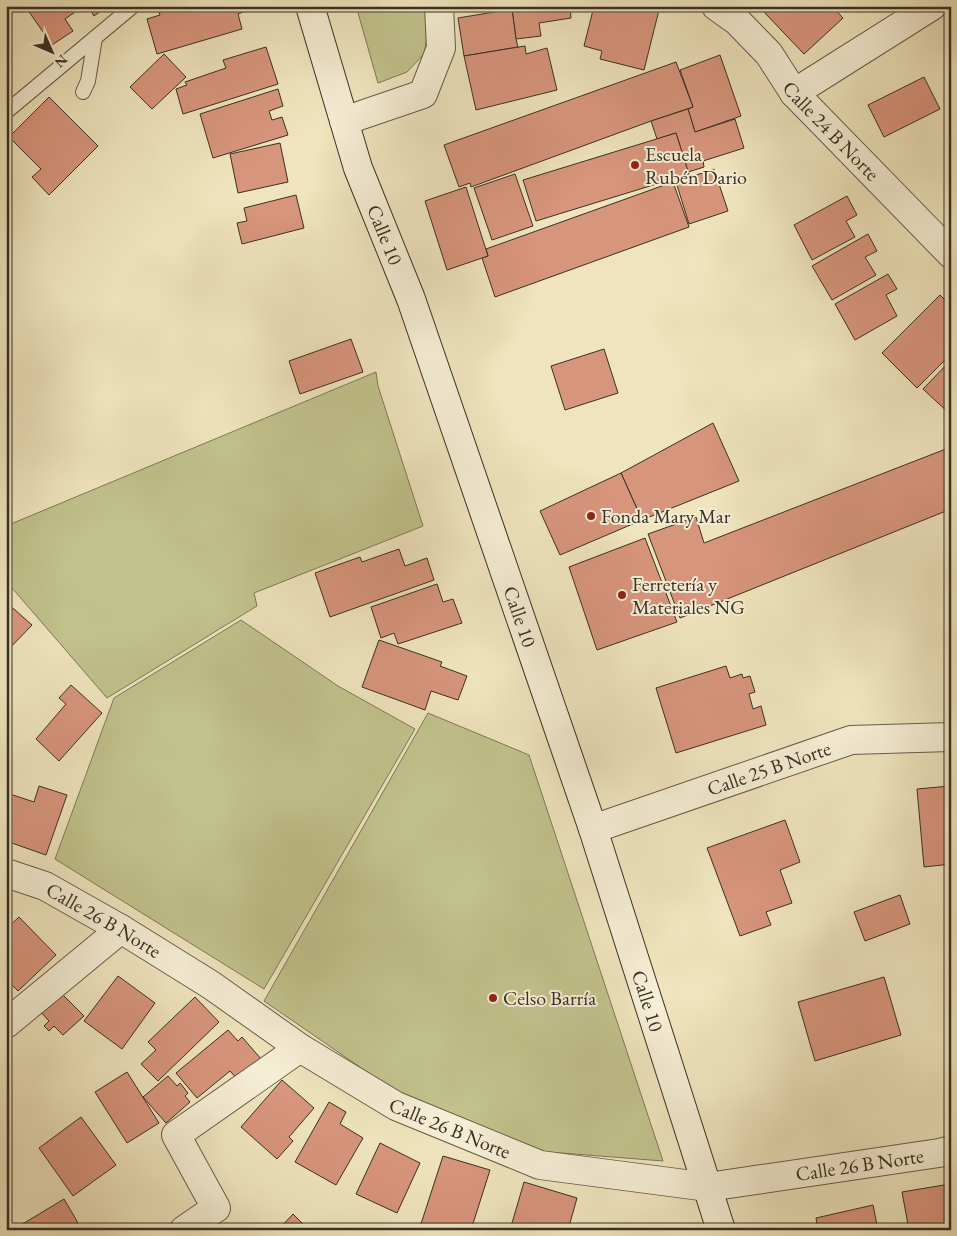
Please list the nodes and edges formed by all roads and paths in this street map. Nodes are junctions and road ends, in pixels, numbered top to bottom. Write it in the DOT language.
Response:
graph roads {
  1 [pos="133,6"];
  2 [pos="310,6"];
  3 [pos="440,6"];
  4 [pos="716,6"];
  5 [pos="932,6"];
  6 [pos="95,38"];
  7 [pos="83,92"];
  8 [pos="794,92"];
  9 [pos="6,112"];
  10 [pos="344,121"];
  11 [pos="951,254"];
  12 [pos="951,737"];
  13 [pos="593,829"];
  14 [pos="6,873"];
  15 [pos="121,928"];
  16 [pos="6,1024"];
  17 [pos="300,1048"];
  18 [pos="951,1150"];
  19 [pos="708,1187"];
  20 [pos="184,1230"];
  21 [pos="721,1230"];
  1 -- 6 [label="lane"];
  2 -- 10 [label="street, Calle 10"];
  3 -- 10 [label="street"];
  4 -- 8 [label="street, Calle 24 B Norte"];
  5 -- 8 [label="street"];
  6 -- 7 [label="lane"];
  6 -- 9 [label="lane"];
  8 -- 11 [label="street, Calle 24 B Norte"];
  10 -- 13 [label="street, Calle 10"];
  12 -- 13 [label="street, Calle 25 B Norte"];
  13 -- 19 [label="street, Calle 10"];
  14 -- 15 [label="street, Calle 26 B Norte"];
  15 -- 16 [label="street"];
  15 -- 17 [label="street, Calle 26 B Norte"];
  17 -- 19 [label="street, Calle 26 B Norte"];
  17 -- 20 [label="street"];
  18 -- 19 [label="street, Calle 26 B Norte"];
  19 -- 21 [label="street, Calle 10"];
}
